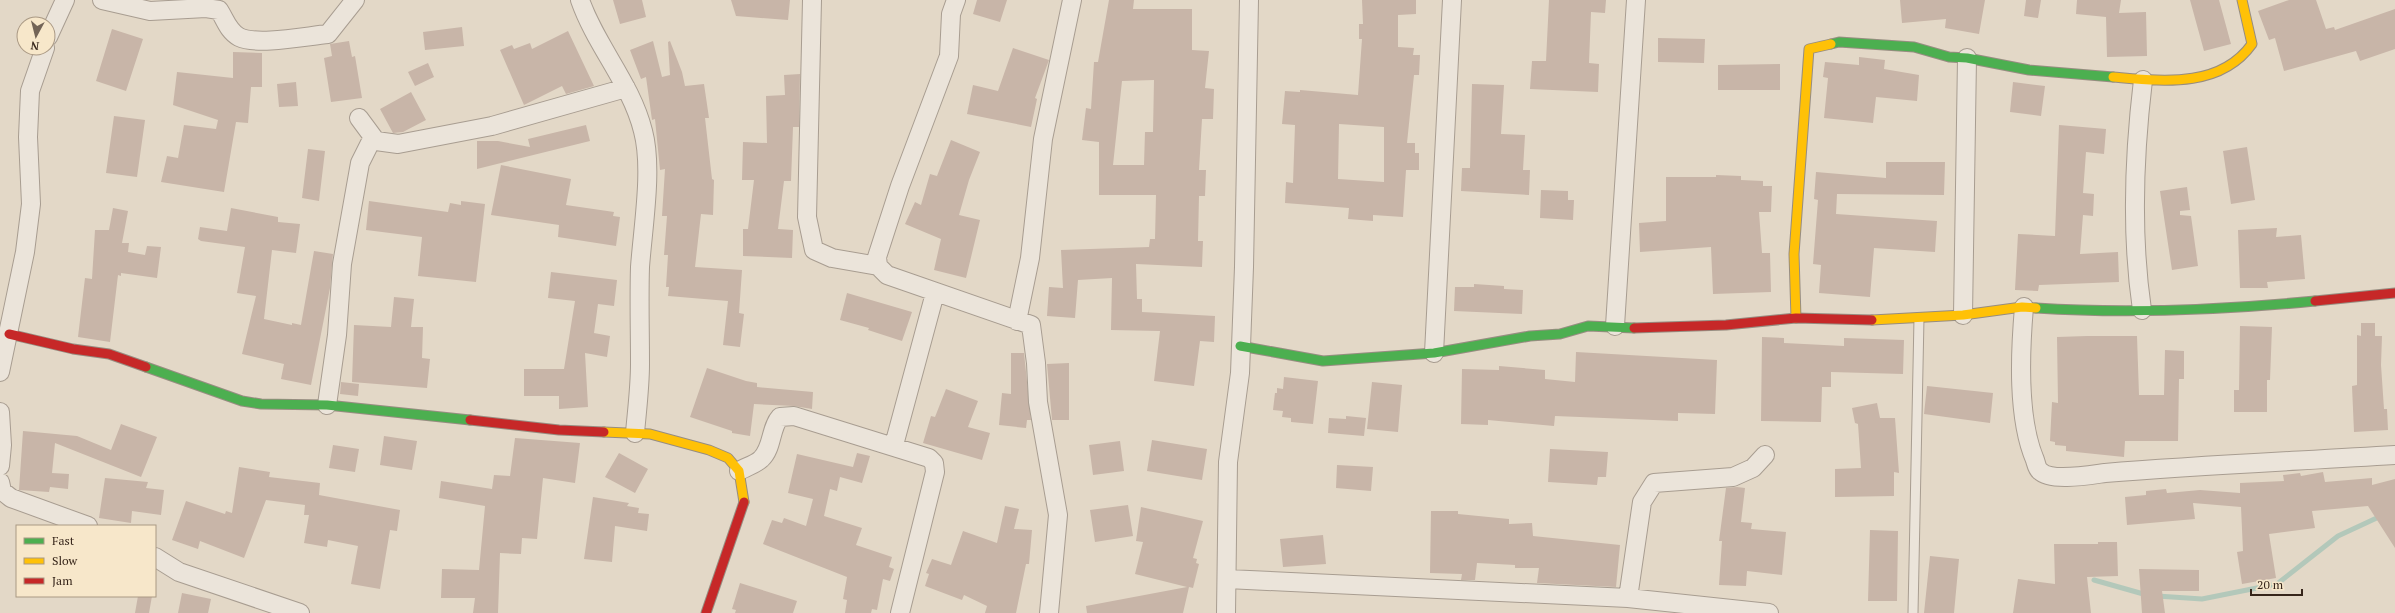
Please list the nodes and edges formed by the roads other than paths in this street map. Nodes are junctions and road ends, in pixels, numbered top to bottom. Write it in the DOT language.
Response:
graph roads {
  1 [pos="65,0"];
  2 [pos="102,0"];
  3 [pos="355,0"];
  4 [pos="580,0"];
  5 [pos="812,0"];
  6 [pos="956,0"];
  7 [pos="1072,0"];
  8 [pos="1249,0"];
  9 [pos="1452,0"];
  10 [pos="1636,0"];
  11 [pos="2242,0"];
  12 [pos="56,20"];
  13 [pos="42,56"];
  14 [pos="1967,58"];
  15 [pos="2143,80"];
  16 [pos="626,88"];
  17 [pos="359,118"];
  18 [pos="373,137"];
  19 [pos="878,266"];
  20 [pos="936,293"];
  21 [pos="2395,293"];
  22 [pos="2024,307"];
  23 [pos="2142,310"];
  24 [pos="1963,315"];
  25 [pos="1796,318"];
  26 [pos="1919,318"];
  27 [pos="1017,321"];
  28 [pos="1615,326"];
  29 [pos="9,334"];
  30 [pos="1240,346"];
  31 [pos="1434,353"];
  32 [pos="0,372"];
  33 [pos="327,405"];
  34 [pos="0,412"];
  35 [pos="636,433"];
  36 [pos="894,446"];
  37 [pos="1765,455"];
  38 [pos="2395,455"];
  39 [pos="0,466"];
  40 [pos="739,471"];
  41 [pos="0,482"];
  42 [pos="85,525"];
  43 [pos="156,558"];
  44 [pos="1227,579"];
  45 [pos="1628,598"];
  46 [pos="300,613"];
  47 [pos="706,613"];
  48 [pos="900,613"];
  49 [pos="1049,613"];
  50 [pos="1226,613"];
  51 [pos="1769,613"];
  52 [pos="1913,613"];
  1 -- 12 [label="street"];
  2 -- 3 [label="street"];
  4 -- 16 [label="street"];
  5 -- 19 [label="street"];
  6 -- 19 [label="street"];
  7 -- 27 [label="street"];
  8 -- 30 [label="street"];
  9 -- 31 [label="street"];
  10 -- 28 [label="street"];
  11 -- 15 [label="street"];
  13 -- 29 [label="street"];
  14 -- 15 [label="street"];
  14 -- 24 [label="street"];
  14 -- 25 [label="street"];
  15 -- 23 [label="street"];
  16 -- 18 [label="street"];
  16 -- 35 [label="street"];
  17 -- 18 [label="street"];
  18 -- 33 [label="street"];
  19 -- 20 [label="street"];
  20 -- 27 [label="street"];
  20 -- 36 [label="street"];
  21 -- 23 [label="street"];
  22 -- 23 [label="street"];
  22 -- 24 [label="street"];
  22 -- 38 [label="street"];
  24 -- 26 [label="street"];
  25 -- 26 [label="street"];
  25 -- 28 [label="street"];
  26 -- 52 [label="lane"];
  27 -- 49 [label="street"];
  28 -- 31 [label="street"];
  29 -- 32 [label="street"];
  29 -- 33 [label="street"];
  30 -- 31 [label="street"];
  30 -- 44 [label="street"];
  33 -- 35 [label="street"];
  34 -- 39 [label="street"];
  35 -- 40 [label="street"];
  36 -- 40 [label="street"];
  36 -- 48 [label="street"];
  37 -- 45 [label="street"];
  40 -- 47 [label="street"];
  41 -- 42 [label="street"];
  43 -- 46 [label="street"];
  44 -- 45 [label="street"];
  44 -- 50 [label="street"];
  45 -- 51 [label="street"];
}
